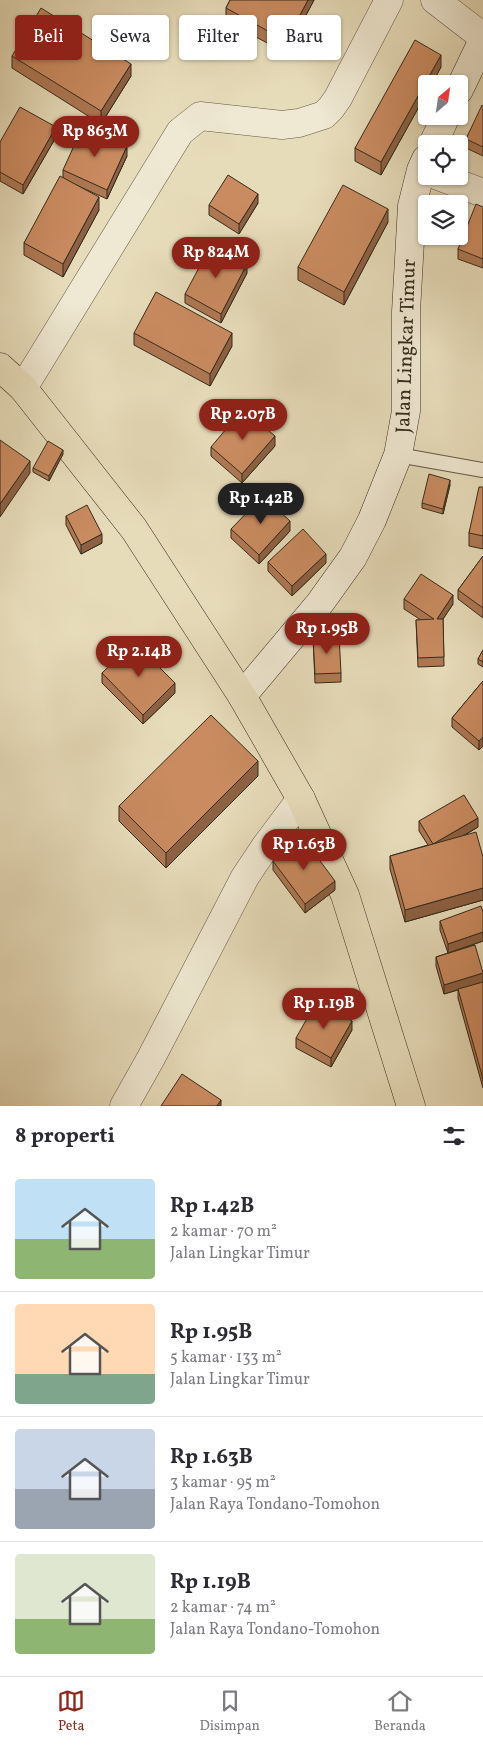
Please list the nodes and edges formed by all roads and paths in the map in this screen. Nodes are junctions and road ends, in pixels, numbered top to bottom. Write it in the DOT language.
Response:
graph roads {
  1 [pos="389,0"];
  2 [pos="435,0"];
  3 [pos="483,38"];
  4 [pos="466,75"];
  5 [pos="421,185"];
  6 [pos="465,185"];
  7 [pos="483,193"];
  8 [pos="0,367"];
  9 [pos="23,388"];
  10 [pos="398,455"];
  11 [pos="483,470"];
  12 [pos="242,696"];
  13 [pos="301,799"];
  14 [pos="124,1106"];
  15 [pos="412,1106"];
  1 -- 9 [label="street"];
  2 -- 3 [label="street"];
  3 -- 4 [label="street"];
  5 -- 10 [label="street, Jalan Lingkar Timur"];
  6 -- 7 [label="street"];
  8 -- 9 [label="highway"];
  9 -- 12 [label="highway"];
  10 -- 11 [label="lane"];
  10 -- 12 [label="street, Jalan Lingkar Timur"];
  12 -- 13 [label="highway"];
  13 -- 14 [label="street"];
  13 -- 15 [label="highway"];
}
